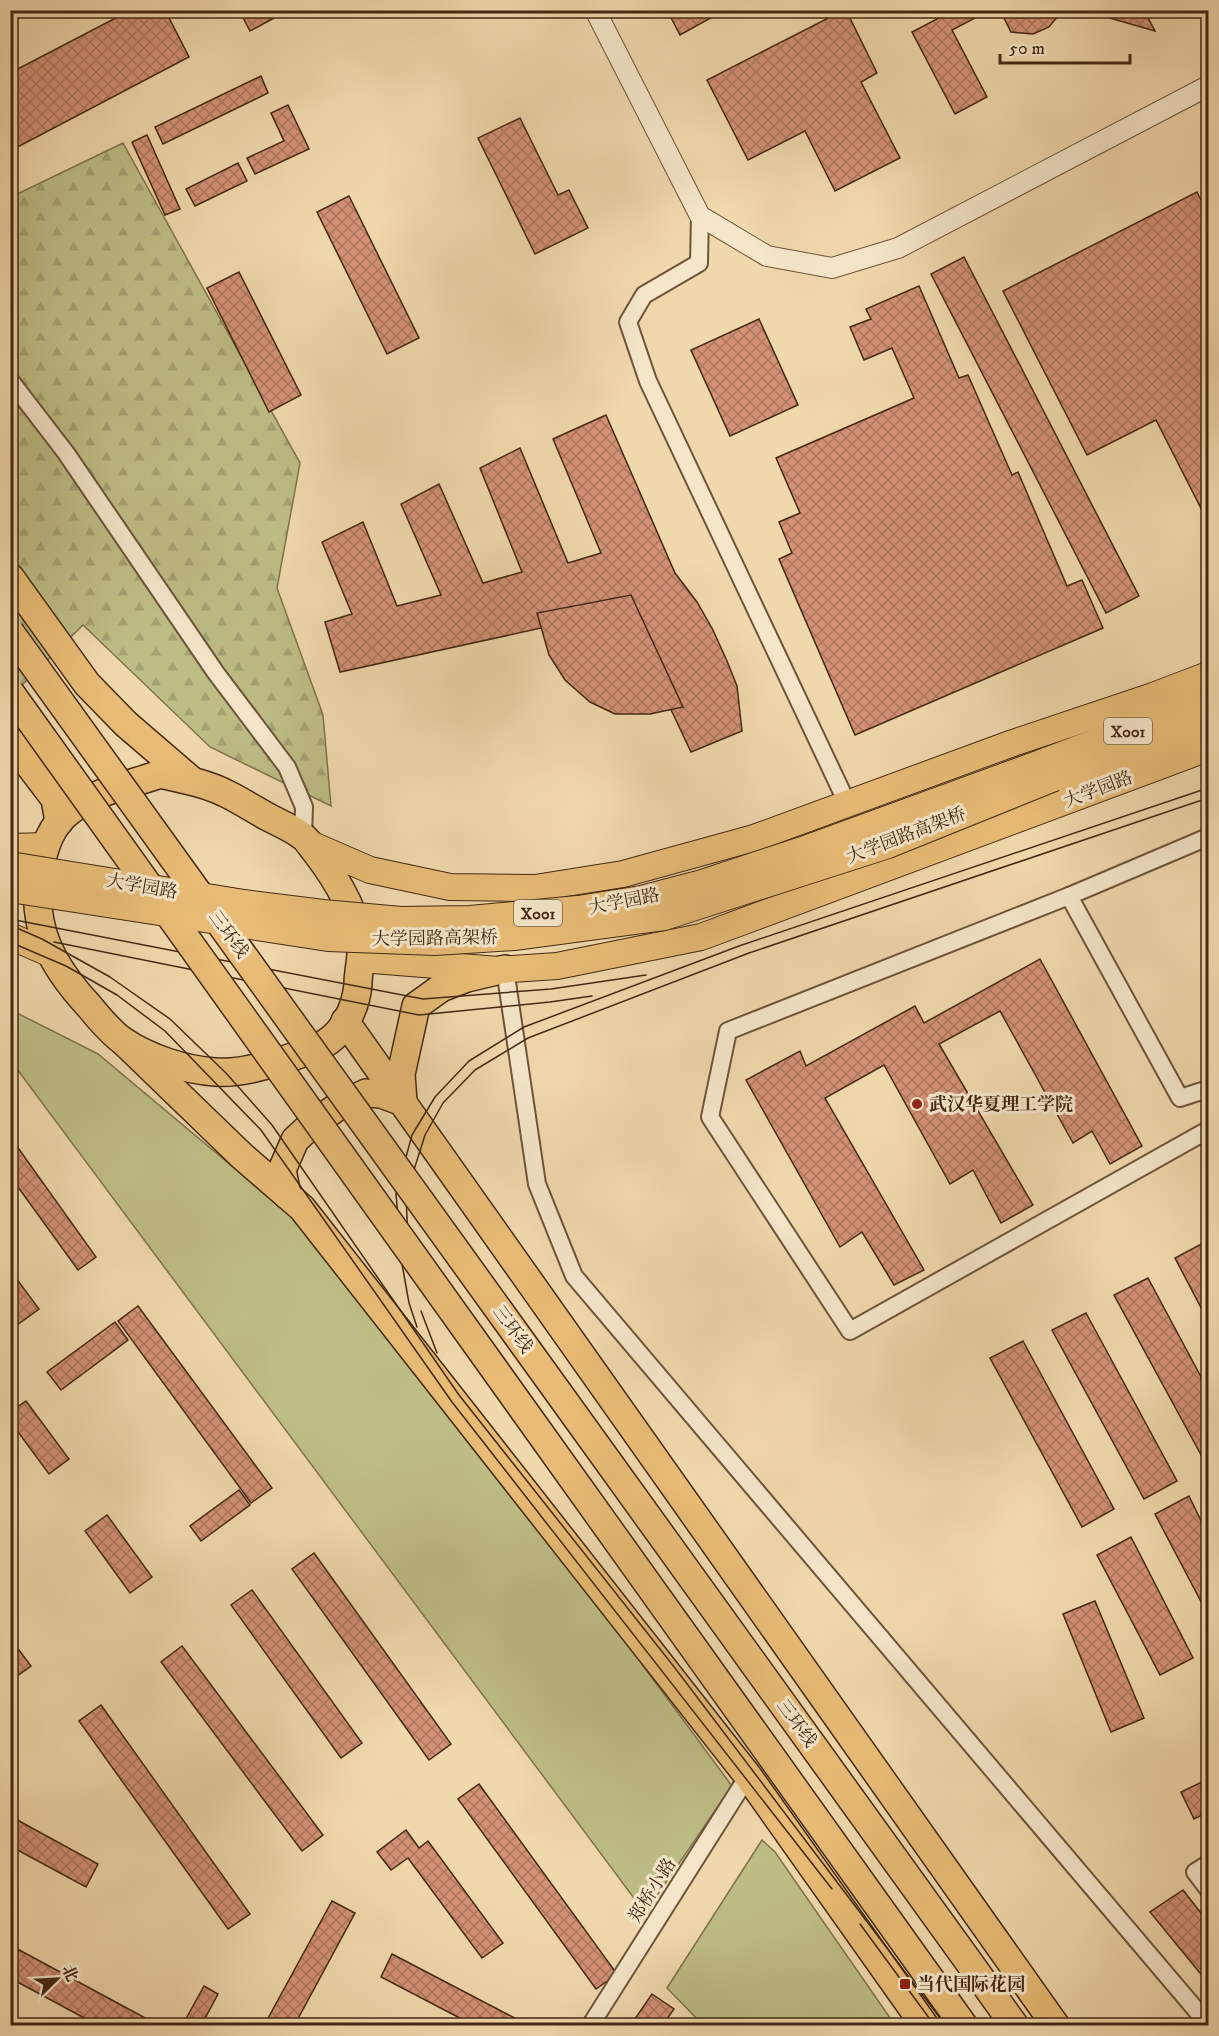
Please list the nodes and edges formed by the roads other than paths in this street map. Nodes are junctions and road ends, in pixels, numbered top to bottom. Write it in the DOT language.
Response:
graph roads {
  1 [pos="595,10"];
  2 [pos="1209,86"];
  3 [pos="700,216"];
  4 [pos="10,380"];
  5 [pos="10,577"];
  6 [pos="10,632"];
  7 [pos="1209,675"];
  8 [pos="10,692"];
  9 [pos="1209,700"];
  10 [pos="1209,723"];
  11 [pos="1052,730"];
  12 [pos="1141,737"];
  13 [pos="10,740"];
  14 [pos="1208,748"];
  15 [pos="1050,769"];
  16 [pos="193,781"];
  17 [pos="848,805"];
  18 [pos="59,822"];
  19 [pos="1209,837"];
  20 [pos="305,839"];
  21 [pos="46,846"];
  22 [pos="10,847"];
  23 [pos="10,865"];
  24 [pos="10,889"];
  25 [pos="1069,896"];
  26 [pos="10,936"];
  27 [pos="51,954"];
  28 [pos="362,959"];
  29 [pos="505,969"];
  30 [pos="345,1021"];
  31 [pos="123,1041"];
  32 [pos="1209,1091"];
  33 [pos="403,1102"];
  34 [pos="1209,1130"];
  35 [pos="287,1195"];
  36 [pos="748,1776"];
  37 [pos="1209,1864"];
  38 [pos="1209,1890"];
  39 [pos="1053,2019"];
  40 [pos="1209,2024"];
  41 [pos="590,2025"];
  42 [pos="925,2025"];
  43 [pos="964,2025"];
  44 [pos="1015,2025"];
  1 -- 3 [label="street"];
  2 -- 3 [label="street"];
  3 -- 17 [label="street"];
  4 -- 20 [label="street"];
  5 -- 16 [label="highway"];
  6 -- 44 [label="highway, 三环线, bridge"];
  7 -- 11 [label="main road"];
  8 -- 43 [label="highway, 三环线, bridge"];
  9 -- 12 [label="main road, X001"];
  10 -- 12 [label="main road"];
  11 -- 12 [label="main road"];
  11 -- 17 [label="main road"];
  12 -- 14 [label="main road"];
  12 -- 15 [label="main road"];
  13 -- 18 [label="highway"];
  14 -- 29 [label="main road, 大学园路 / X001"];
  15 -- 23 [label="main road, 大学园路 / X001, bridge"];
  15 -- 24 [label="main road, 大学园路高架桥, bridge"];
  16 -- 18 [label="highway"];
  16 -- 20 [label="highway"];
  17 -- 20 [label="main road"];
  18 -- 21 [label="highway"];
  19 -- 25 [label="street"];
  20 -- 28 [label="highway"];
  21 -- 22 [label="main road"];
  21 -- 27 [label="highway"];
  25 -- 32 [label="street"];
  25 -- 34 [label="street"];
  26 -- 27 [label="main road"];
  27 -- 31 [label="highway"];
  28 -- 29 [label="main road, 大学园路 / X001"];
  28 -- 30 [label="highway"];
  29 -- 33 [label="highway"];
  29 -- 40 [label="street"];
  30 -- 31 [label="highway"];
  30 -- 33 [label="highway"];
  31 -- 35 [label="highway"];
  33 -- 35 [label="highway"];
  33 -- 39 [label="highway"];
  35 -- 36 [label="highway"];
  36 -- 41 [label="street, 郑桥小路"];
  36 -- 42 [label="highway"];
  37 -- 38 [label="street"];
}
